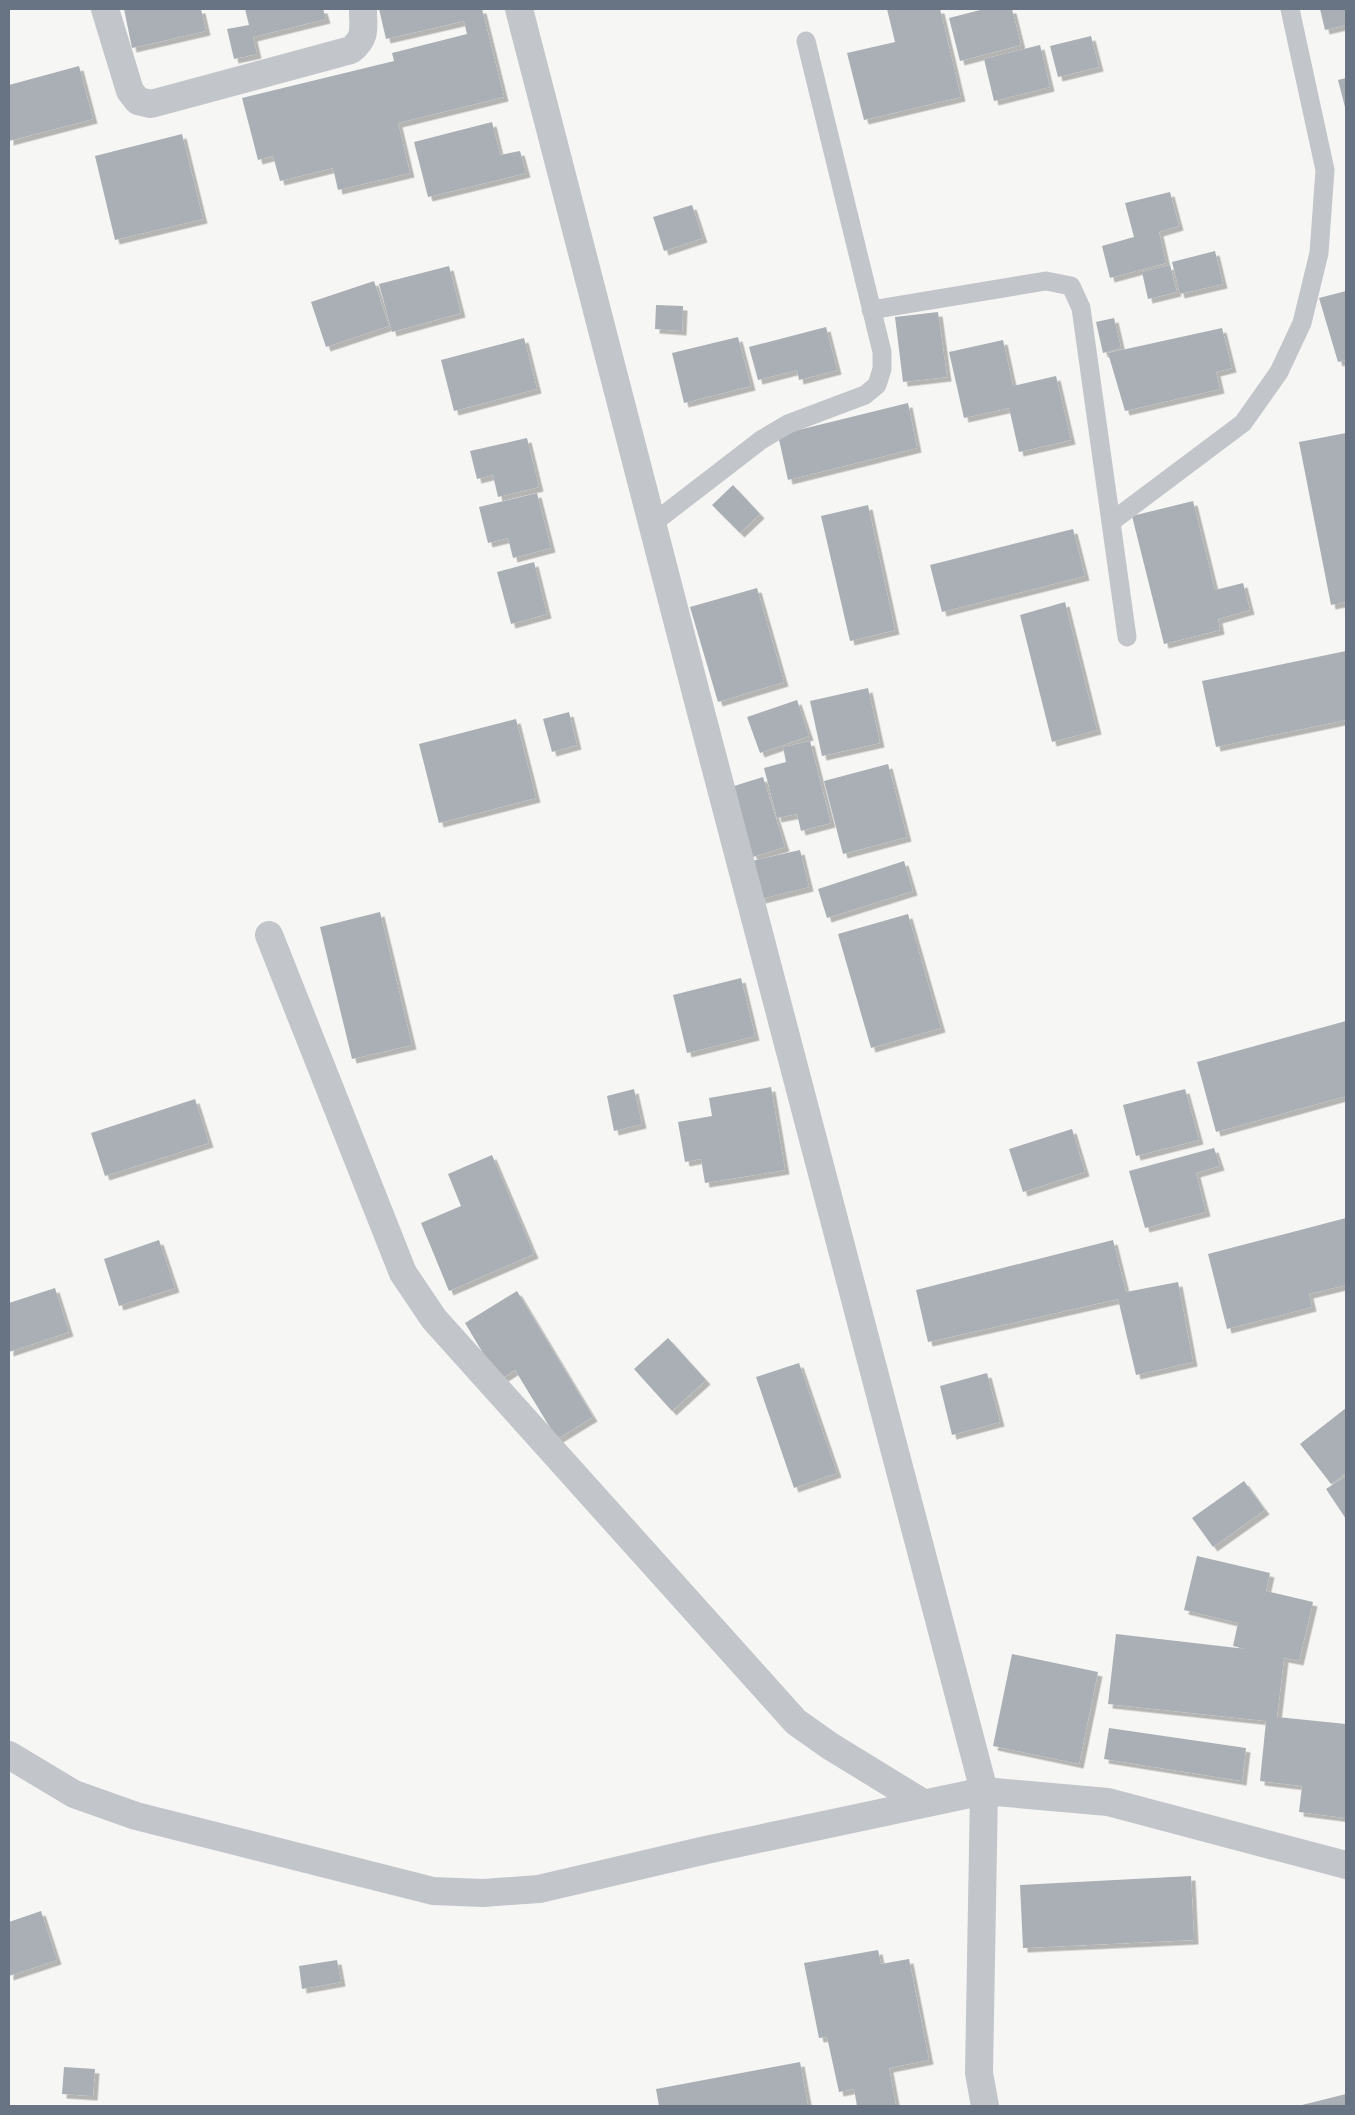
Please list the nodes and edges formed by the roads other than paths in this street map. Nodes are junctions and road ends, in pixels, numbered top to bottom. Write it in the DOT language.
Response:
graph roads {
  1 [pos="105,9"];
  2 [pos="363,9"];
  3 [pos="520,9"];
  4 [pos="1290,9"];
  5 [pos="806,41"];
  6 [pos="872,310"];
  7 [pos="1111,522"];
  8 [pos="652,524"];
  9 [pos="1127,637"];
  10 [pos="269,935"];
  11 [pos="9,1754"];
  12 [pos="984,1790"];
  13 [pos="923,1803"];
  14 [pos="1346,1865"];
  15 [pos="985,2106"];
  1 -- 2 [label="street"];
  3 -- 8 [label="street"];
  4 -- 7 [label="lane"];
  5 -- 6 [label="lane"];
  6 -- 7 [label="lane"];
  6 -- 8 [label="lane"];
  7 -- 9 [label="lane"];
  8 -- 12 [label="street"];
  10 -- 13 [label="street"];
  11 -- 13 [label="street"];
  12 -- 13 [label="street"];
  12 -- 14 [label="street"];
  12 -- 15 [label="street"];
}
